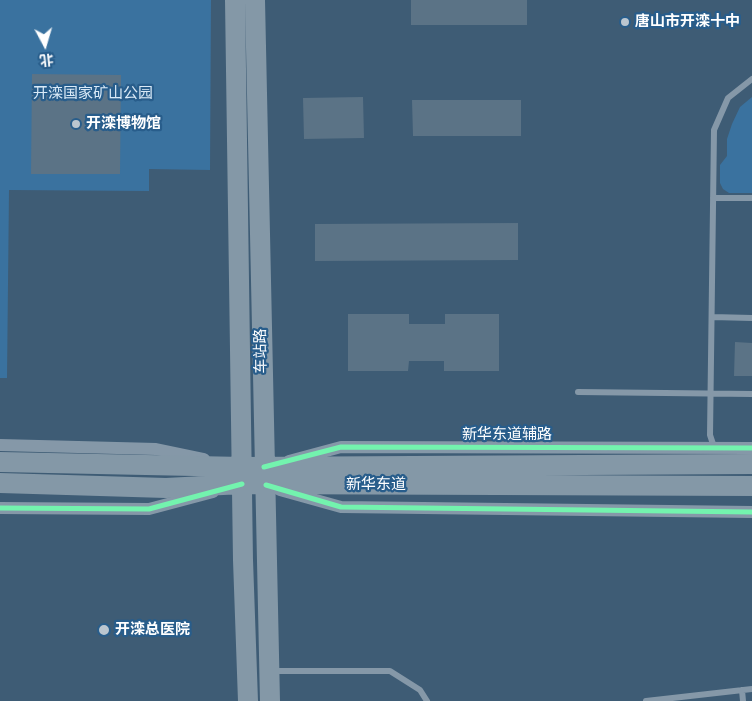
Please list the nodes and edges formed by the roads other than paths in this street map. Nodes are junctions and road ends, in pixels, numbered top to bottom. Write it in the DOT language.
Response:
graph roads {
  1 [pos="235,0"];
  2 [pos="255,0"];
  3 [pos="752,79"];
  4 [pos="713,198"];
  5 [pos="752,198"];
  6 [pos="712,318"];
  7 [pos="752,318"];
  8 [pos="578,392"];
  9 [pos="711,393"];
  10 [pos="752,394"];
  11 [pos="0,445"];
  12 [pos="714,448"];
  13 [pos="752,448"];
  14 [pos="0,462"];
  15 [pos="752,464"];
  16 [pos="242,476"];
  17 [pos="265,476"];
  18 [pos="0,483"];
  19 [pos="752,486"];
  20 [pos="0,508"];
  21 [pos="752,512"];
  22 [pos="270,671"];
  23 [pos="752,689"];
  24 [pos="742,690"];
  25 [pos="248,701"];
  26 [pos="270,701"];
  27 [pos="427,701"];
  28 [pos="646,701"];
  29 [pos="743,701"];
  1 -- 16 [label="main road, 车站路"];
  2 -- 17 [label="main road, 车站路"];
  3 -- 4 [label="lane"];
  4 -- 5 [label="lane"];
  4 -- 6 [label="lane"];
  6 -- 7 [label="lane"];
  6 -- 9 [label="lane"];
  8 -- 9 [label="lane"];
  9 -- 10 [label="lane"];
  9 -- 12 [label="lane"];
  11 -- 16 [label="street"];
  12 -- 13 [label="street, 新华东道辅路"];
  12 -- 17 [label="street, 新华东道辅路"];
  14 -- 16 [label="main road, 新华东道"];
  15 -- 17 [label="main road, 新华东道"];
  16 -- 17 [label="main road, 新华东道"];
  16 -- 18 [label="main road, 新华东道"];
  16 -- 20 [label="street"];
  16 -- 25 [label="main road, 车站路"];
  17 -- 19 [label="main road, 新华东道"];
  17 -- 21 [label="street"];
  17 -- 22 [label="main road, 车站路"];
  22 -- 26 [label="main road, 车站路"];
  22 -- 27 [label="lane"];
  23 -- 24 [label="lane"];
  24 -- 28 [label="lane"];
  24 -- 29 [label="lane"];
}
